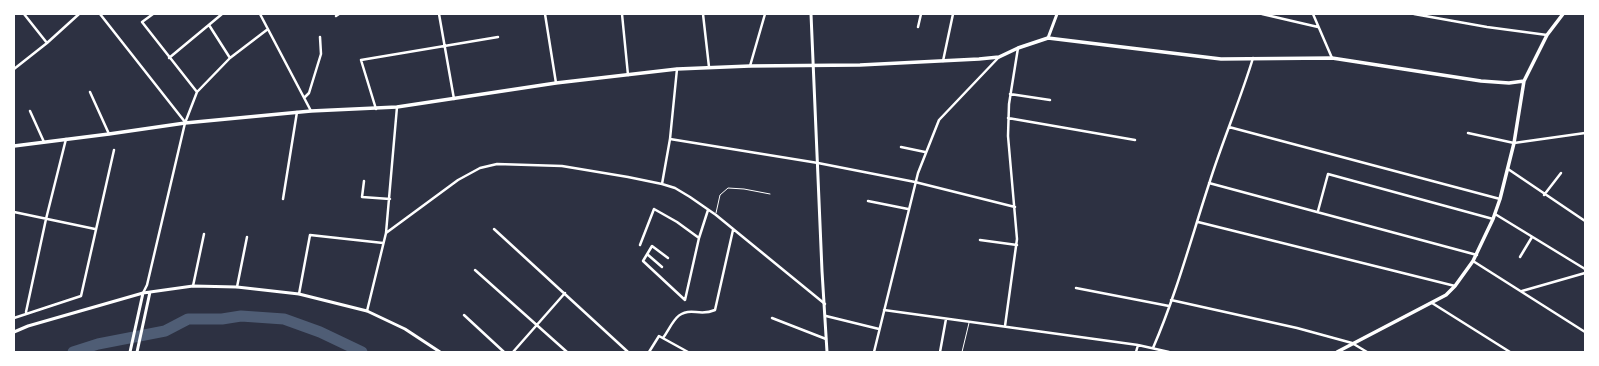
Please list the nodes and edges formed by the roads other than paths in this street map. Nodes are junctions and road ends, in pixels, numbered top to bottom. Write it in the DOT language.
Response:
graph roads {
  1 [pos="24,14"];
  2 [pos="79,14"];
  3 [pos="100,14"];
  4 [pos="153,14"];
  5 [pos="222,14"];
  6 [pos="260,14"];
  7 [pos="439,14"];
  8 [pos="545,14"];
  9 [pos="622,14"];
  10 [pos="703,14"];
  11 [pos="765,14"];
  12 [pos="811,14"];
  13 [pos="921,14"];
  14 [pos="953,14"];
  15 [pos="1057,14"];
  16 [pos="1262,14"];
  17 [pos="1314,14"];
  18 [pos="1414,14"];
  19 [pos="1563,14"];
  20 [pos="209,25"];
  21 [pos="918,27"];
  22 [pos="1318,27"];
  23 [pos="268,28"];
  24 [pos="1547,35"];
  25 [pos="320,37"];
  26 [pos="498,37"];
  27 [pos="1048,38"];
  28 [pos="47,43"];
  29 [pos="445,45"];
  30 [pos="1018,48"];
  31 [pos="999,57"];
  32 [pos="170,58"];
  33 [pos="230,58"];
  34 [pos="1253,58"];
  35 [pos="1332,58"];
  36 [pos="943,61"];
  37 [pos="812,65"];
  38 [pos="750,66"];
  39 [pos="709,67"];
  40 [pos="14,69"];
  41 [pos="677,69"];
  42 [pos="628,76"];
  43 [pos="1524,81"];
  44 [pos="556,83"];
  45 [pos="90,92"];
  46 [pos="197,92"];
  47 [pos="1010,94"];
  48 [pos="305,97"];
  49 [pos="454,99"];
  50 [pos="1050,100"];
  51 [pos="397,107"];
  52 [pos="376,109"];
  53 [pos="30,111"];
  54 [pos="311,111"];
  55 [pos="298,112"];
  56 [pos="1008,118"];
  57 [pos="185,123"];
  58 [pos="1229,127"];
  59 [pos="1468,132"];
  60 [pos="1585,133"];
  61 [pos="109,134"];
  62 [pos="670,139"];
  63 [pos="66,140"];
  64 [pos="1135,140"];
  65 [pos="44,142"];
  66 [pos="1514,143"];
  67 [pos="14,146"];
  68 [pos="901,148"];
  69 [pos="114,150"];
  70 [pos="925,152"];
  71 [pos="818,163"];
  72 [pos="1508,169"];
  73 [pos="1561,173"];
  74 [pos="364,181"];
  75 [pos="915,182"];
  76 [pos="662,184"];
  77 [pos="1209,184"];
  78 [pos="770,194"];
  79 [pos="1544,195"];
  80 [pos="283,198"];
  81 [pos="390,199"];
  82 [pos="1500,199"];
  83 [pos="868,201"];
  84 [pos="1015,207"];
  85 [pos="908,209"];
  86 [pos="708,210"];
  87 [pos="1318,211"];
  88 [pos="14,212"];
  89 [pos="1495,214"];
  90 [pos="716,215"];
  91 [pos="46,219"];
  92 [pos="1493,219"];
  93 [pos="1198,222"];
  94 [pos="1585,222"];
  95 [pos="95,229"];
  96 [pos="494,229"];
  97 [pos="733,230"];
  98 [pos="386,233"];
  99 [pos="204,234"];
  100 [pos="247,237"];
  101 [pos="1532,237"];
  102 [pos="699,238"];
  103 [pos="980,240"];
  104 [pos="383,243"];
  105 [pos="640,245"];
  106 [pos="1017,245"];
  107 [pos="647,254"];
  108 [pos="1477,255"];
  109 [pos="1520,257"];
  110 [pos="668,258"];
  111 [pos="1473,261"];
  112 [pos="662,266"];
  113 [pos="1585,269"];
  114 [pos="476,270"];
  115 [pos="1585,273"];
  116 [pos="147,285"];
  117 [pos="192,286"];
  118 [pos="1455,286"];
  119 [pos="237,287"];
  120 [pos="1076,288"];
  121 [pos="150,292"];
  122 [pos="1522,292"];
  123 [pos="143,293"];
  124 [pos="565,293"];
  125 [pos="299,294"];
  126 [pos="1171,300"];
  127 [pos="1432,303"];
  128 [pos="825,304"];
  129 [pos="1169,306"];
  130 [pos="884,310"];
  131 [pos="367,311"];
  132 [pos="26,313"];
  133 [pos="464,315"];
  134 [pos="826,316"];
  135 [pos="14,318"];
  136 [pos="772,318"];
  137 [pos="946,319"];
  138 [pos="969,322"];
  139 [pos="537,324"];
  140 [pos="1005,326"];
  141 [pos="879,329"];
  142 [pos="14,332"];
  143 [pos="1585,332"];
  144 [pos="663,338"];
  145 [pos="827,339"];
  146 [pos="1352,344"];
  147 [pos="1138,345"];
  148 [pos="1153,348"];
  149 [pos="130,352"];
  150 [pos="137,352"];
  151 [pos="440,352"];
  152 [pos="504,352"];
  153 [pos="513,352"];
  154 [pos="566,352"];
  155 [pos="628,352"];
  156 [pos="650,352"];
  157 [pos="688,352"];
  158 [pos="827,352"];
  159 [pos="874,352"];
  160 [pos="940,352"];
  161 [pos="962,352"];
  162 [pos="1136,352"];
  163 [pos="1169,352"];
  164 [pos="1337,352"];
  165 [pos="1367,352"];
  166 [pos="1510,352"];
  1 -- 28 [label="street"];
  2 -- 28 [label="street"];
  3 -- 57 [label="street"];
  4 -- 32 [label="street"];
  5 -- 20 [label="street"];
  6 -- 23 [label="street"];
  7 -- 29 [label="street"];
  8 -- 44 [label="street"];
  9 -- 42 [label="street"];
  10 -- 39 [label="street"];
  11 -- 38 [label="street"];
  12 -- 37 [label="street"];
  13 -- 21 [label="street"];
  14 -- 36 [label="street"];
  15 -- 27 [label="street"];
  16 -- 22 [label="street"];
  17 -- 22 [label="street"];
  18 -- 24 [label="street"];
  19 -- 24 [label="main road"];
  20 -- 32 [label="street"];
  20 -- 33 [label="street"];
  22 -- 35 [label="street"];
  23 -- 33 [label="street"];
  23 -- 48 [label="street"];
  24 -- 43 [label="main road"];
  25 -- 48 [label="street"];
  26 -- 29 [label="street"];
  27 -- 30 [label="main road"];
  27 -- 34 [label="main road"];
  28 -- 40 [label="street"];
  29 -- 49 [label="street"];
  29 -- 52 [label="street"];
  30 -- 31 [label="main road"];
  30 -- 47 [label="street"];
  31 -- 36 [label="main road"];
  31 -- 70 [label="street"];
  32 -- 46 [label="street"];
  33 -- 46 [label="street"];
  34 -- 35 [label="main road"];
  34 -- 58 [label="street"];
  35 -- 43 [label="main road"];
  36 -- 37 [label="main road"];
  37 -- 38 [label="main road"];
  37 -- 71 [label="street"];
  38 -- 39 [label="main road"];
  39 -- 41 [label="main road"];
  41 -- 42 [label="main road"];
  41 -- 62 [label="street"];
  42 -- 44 [label="main road"];
  43 -- 66 [label="main road"];
  44 -- 49 [label="main road"];
  45 -- 61 [label="street"];
  46 -- 57 [label="street"];
  47 -- 50 [label="street"];
  47 -- 56 [label="street"];
  48 -- 54 [label="street"];
  49 -- 51 [label="main road"];
  51 -- 52 [label="main road"];
  51 -- 81 [label="street"];
  52 -- 54 [label="main road"];
  53 -- 65 [label="street"];
  54 -- 55 [label="main road"];
  55 -- 57 [label="main road"];
  55 -- 80 [label="street"];
  56 -- 64 [label="street"];
  56 -- 84 [label="street"];
  57 -- 61 [label="main road"];
  57 -- 116 [label="street"];
  58 -- 77 [label="street"];
  58 -- 82 [label="street"];
  59 -- 66 [label="street"];
  60 -- 66 [label="street"];
  61 -- 63 [label="main road"];
  62 -- 71 [label="street"];
  62 -- 76 [label="street"];
  63 -- 65 [label="main road"];
  63 -- 91 [label="street"];
  65 -- 67 [label="main road"];
  66 -- 72 [label="main road"];
  68 -- 70 [label="street"];
  69 -- 95 [label="street"];
  70 -- 75 [label="street"];
  71 -- 75 [label="street"];
  71 -- 128 [label="street"];
  72 -- 79 [label="street"];
  72 -- 82 [label="main road"];
  73 -- 79 [label="street"];
  74 -- 81 [label="street"];
  75 -- 84 [label="street"];
  75 -- 85 [label="street"];
  76 -- 86 [label="street"];
  76 -- 98 [label="street"];
  77 -- 87 [label="street"];
  77 -- 93 [label="street"];
  78 -- 90 [label="lane"];
  79 -- 94 [label="street"];
  81 -- 98 [label="street"];
  82 -- 89 [label="main road"];
  83 -- 85 [label="street"];
  84 -- 106 [label="street"];
  85 -- 130 [label="street"];
  86 -- 90 [label="street"];
  86 -- 102 [label="street"];
  87 -- 92 [label="street"];
  87 -- 108 [label="street"];
  88 -- 91 [label="street"];
  89 -- 92 [label="main road"];
  89 -- 101 [label="street"];
  90 -- 97 [label="street"];
  91 -- 95 [label="street"];
  91 -- 132 [label="street"];
  92 -- 108 [label="main road"];
  93 -- 118 [label="street"];
  93 -- 126 [label="street"];
  95 -- 132 [label="street"];
  96 -- 124 [label="street"];
  97 -- 128 [label="street"];
  97 -- 144 [label="street"];
  98 -- 104 [label="street"];
  99 -- 117 [label="street"];
  100 -- 119 [label="street"];
  101 -- 109 [label="street"];
  101 -- 113 [label="street"];
  102 -- 105 [label="street"];
  102 -- 107 [label="street"];
  103 -- 106 [label="street"];
  104 -- 125 [label="street"];
  104 -- 131 [label="street"];
  106 -- 140 [label="street"];
  107 -- 110 [label="street"];
  107 -- 112 [label="street"];
  108 -- 111 [label="main road"];
  111 -- 118 [label="main road"];
  111 -- 122 [label="street"];
  114 -- 139 [label="street"];
  115 -- 122 [label="street"];
  116 -- 121 [label="street"];
  116 -- 123 [label="street"];
  117 -- 119 [label="street"];
  117 -- 121 [label="street"];
  118 -- 127 [label="main road"];
  119 -- 125 [label="street"];
  120 -- 129 [label="street"];
  121 -- 123 [label="street"];
  121 -- 150 [label="street"];
  122 -- 143 [label="street"];
  123 -- 142 [label="street"];
  123 -- 149 [label="street"];
  124 -- 139 [label="street"];
  124 -- 155 [label="street"];
  125 -- 131 [label="street"];
  126 -- 129 [label="street"];
  126 -- 146 [label="street"];
  127 -- 146 [label="main road"];
  127 -- 166 [label="street"];
  128 -- 134 [label="street"];
  129 -- 148 [label="street"];
  130 -- 137 [label="street"];
  130 -- 141 [label="street"];
  131 -- 151 [label="street"];
  132 -- 135 [label="street"];
  133 -- 152 [label="street"];
  134 -- 141 [label="street"];
  134 -- 145 [label="street"];
  136 -- 145 [label="street"];
  137 -- 138 [label="street"];
  137 -- 160 [label="street"];
  138 -- 140 [label="street"];
  138 -- 161 [label="lane"];
  139 -- 153 [label="street"];
  139 -- 154 [label="street"];
  140 -- 147 [label="street"];
  141 -- 159 [label="street"];
  144 -- 156 [label="street"];
  144 -- 157 [label="street"];
  145 -- 158 [label="street"];
  146 -- 164 [label="main road"];
  146 -- 165 [label="street"];
  147 -- 148 [label="street"];
  147 -- 162 [label="street"];
  148 -- 163 [label="street"];
}
